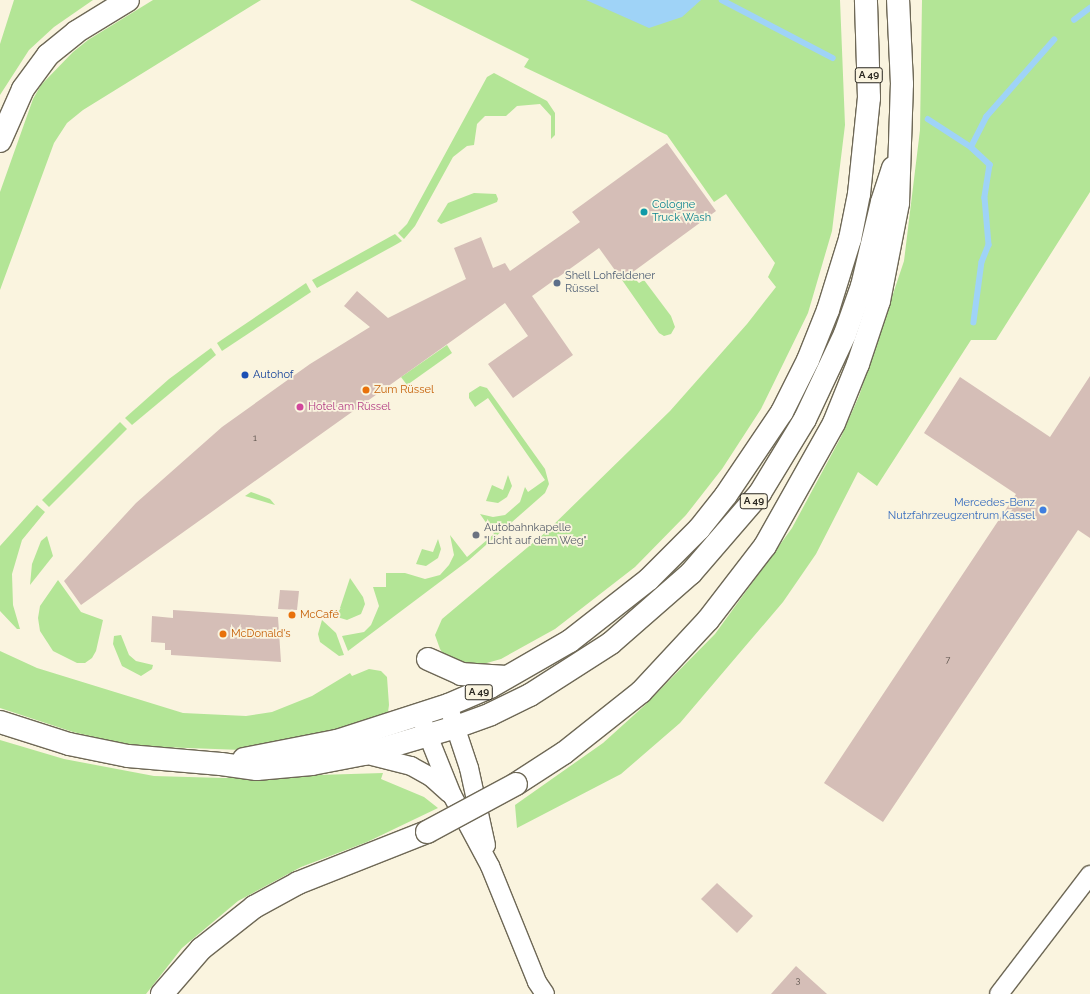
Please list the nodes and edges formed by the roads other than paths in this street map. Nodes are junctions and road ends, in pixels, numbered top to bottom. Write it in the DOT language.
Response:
graph roads {
  1 [pos="128,0"];
  2 [pos="866,0"];
  3 [pos="898,0"];
  4 [pos="0,141"];
  5 [pos="899,153"];
  6 [pos="428,659"];
  7 [pos="509,677"];
  8 [pos="448,705"];
  9 [pos="420,714"];
  10 [pos="0,722"];
  11 [pos="456,727"];
  12 [pos="428,736"];
  13 [pos="364,754"];
  14 [pos="221,764"];
  15 [pos="452,795"];
  16 [pos="490,866"];
  17 [pos="1090,875"];
  18 [pos="162,994"];
  19 [pos="545,994"];
  20 [pos="999,994"];
  1 -- 4 [label="main road"];
  2 -- 7 [label="main road, A 49"];
  3 -- 5 [label="main road, A 49"];
  5 -- 11 [label="main road, A 49"];
  5 -- 18 [label="main road, bridge"];
  6 -- 7 [label="main road"];
  7 -- 8 [label="main road, A 49"];
  8 -- 9 [label="main road"];
  8 -- 11 [label="street"];
  9 -- 12 [label="street"];
  9 -- 14 [label="main road"];
  10 -- 14 [label="main road"];
  11 -- 12 [label="main road"];
  11 -- 16 [label="street"];
  12 -- 13 [label="main road"];
  12 -- 15 [label="street"];
  13 -- 14 [label="main road"];
  13 -- 15 [label="street"];
  15 -- 16 [label="street"];
  16 -- 19 [label="street"];
  17 -- 20 [label="street"];
}
